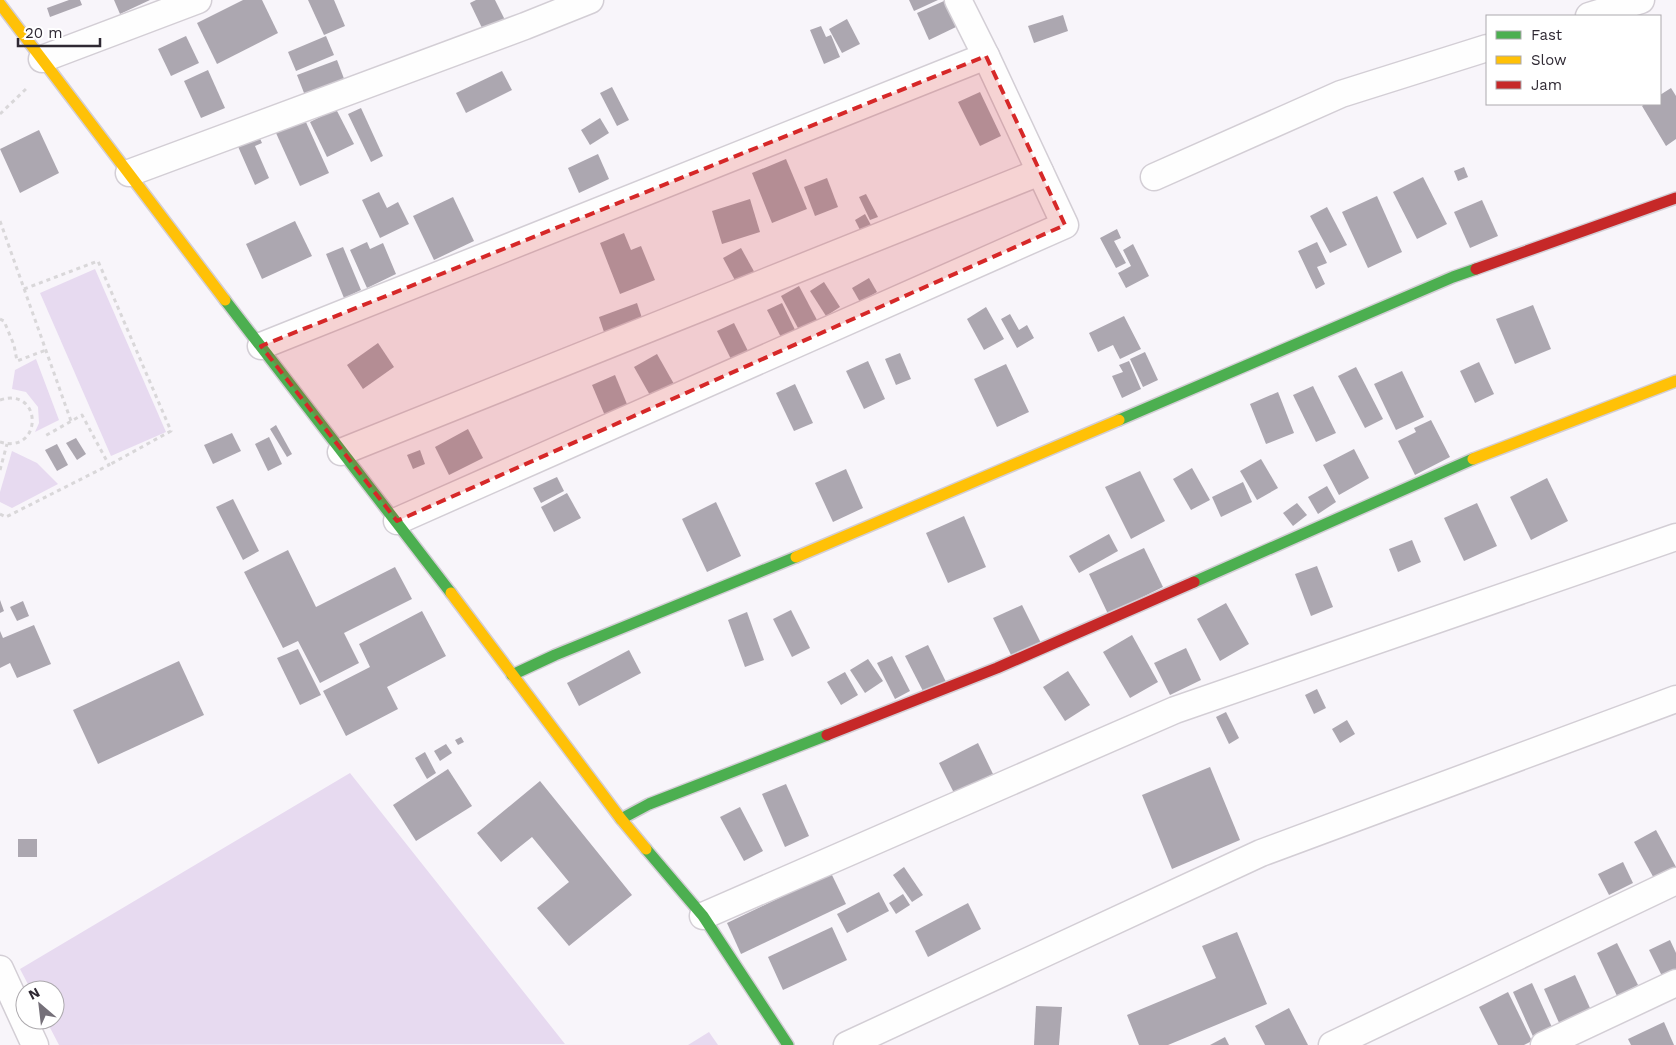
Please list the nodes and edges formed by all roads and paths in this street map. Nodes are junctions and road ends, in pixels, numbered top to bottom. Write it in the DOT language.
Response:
graph roads {
  1 [pos="198,0"];
  2 [pos="590,0"];
  3 [pos="958,0"];
  4 [pos="1642,0"];
  5 [pos="0,4"];
  6 [pos="1593,15"];
  7 [pos="1486,48"];
  8 [pos="986,56"];
  9 [pos="45,64"];
  10 [pos="0,114"];
  11 [pos="1040,172"];
  12 [pos="128,173"];
  13 [pos="1154,177"];
  14 [pos="1676,198"];
  15 [pos="0,221"];
  16 [pos="24,289"];
  17 [pos="0,319"];
  18 [pos="261,346"];
  19 [pos="46,350"];
  20 [pos="1676,381"];
  21 [pos="0,400"];
  22 [pos="71,421"];
  23 [pos="45,436"];
  24 [pos="0,442"];
  25 [pos="7,444"];
  26 [pos="342,452"];
  27 [pos="108,465"];
  28 [pos="0,470"];
  29 [pos="0,514"];
  30 [pos="397,521"];
  31 [pos="1676,537"];
  32 [pos="512,675"];
  33 [pos="1676,699"];
  34 [pos="622,819"];
  35 [pos="1676,881"];
  36 [pos="703,916"];
  37 [pos="0,969"];
  38 [pos="1676,983"];
  39 [pos="35,1045"];
  40 [pos="788,1045"];
  41 [pos="847,1045"];
  42 [pos="1332,1045"];
  43 [pos="1544,1045"];
  1 -- 9 [label="street"];
  2 -- 12 [label="street"];
  3 -- 8 [label="street"];
  4 -- 6 [label="street"];
  5 -- 9 [label="street"];
  7 -- 13 [label="street"];
  8 -- 11 [label="street"];
  8 -- 18 [label="street"];
  9 -- 10 [label="path"];
  9 -- 12 [label="street"];
  11 -- 26 [label="street"];
  11 -- 30 [label="street"];
  12 -- 18 [label="street"];
  14 -- 32 [label="street"];
  15 -- 16 [label="path"];
  16 -- 19 [label="path"];
  16 -- 27 [label="path"];
  17 -- 19 [label="path"];
  18 -- 26 [label="street"];
  19 -- 22 [label="path"];
  20 -- 34 [label="street"];
  21 -- 25 [label="path"];
  22 -- 23 [label="path"];
  22 -- 27 [label="path"];
  24 -- 25 [label="path"];
  25 -- 28 [label="path"];
  26 -- 30 [label="street"];
  27 -- 29 [label="path"];
  30 -- 32 [label="street"];
  31 -- 36 [label="street"];
  32 -- 34 [label="street"];
  33 -- 41 [label="street"];
  34 -- 36 [label="street"];
  35 -- 42 [label="street"];
  36 -- 40 [label="street"];
  37 -- 39 [label="street"];
  38 -- 43 [label="street"];
}
